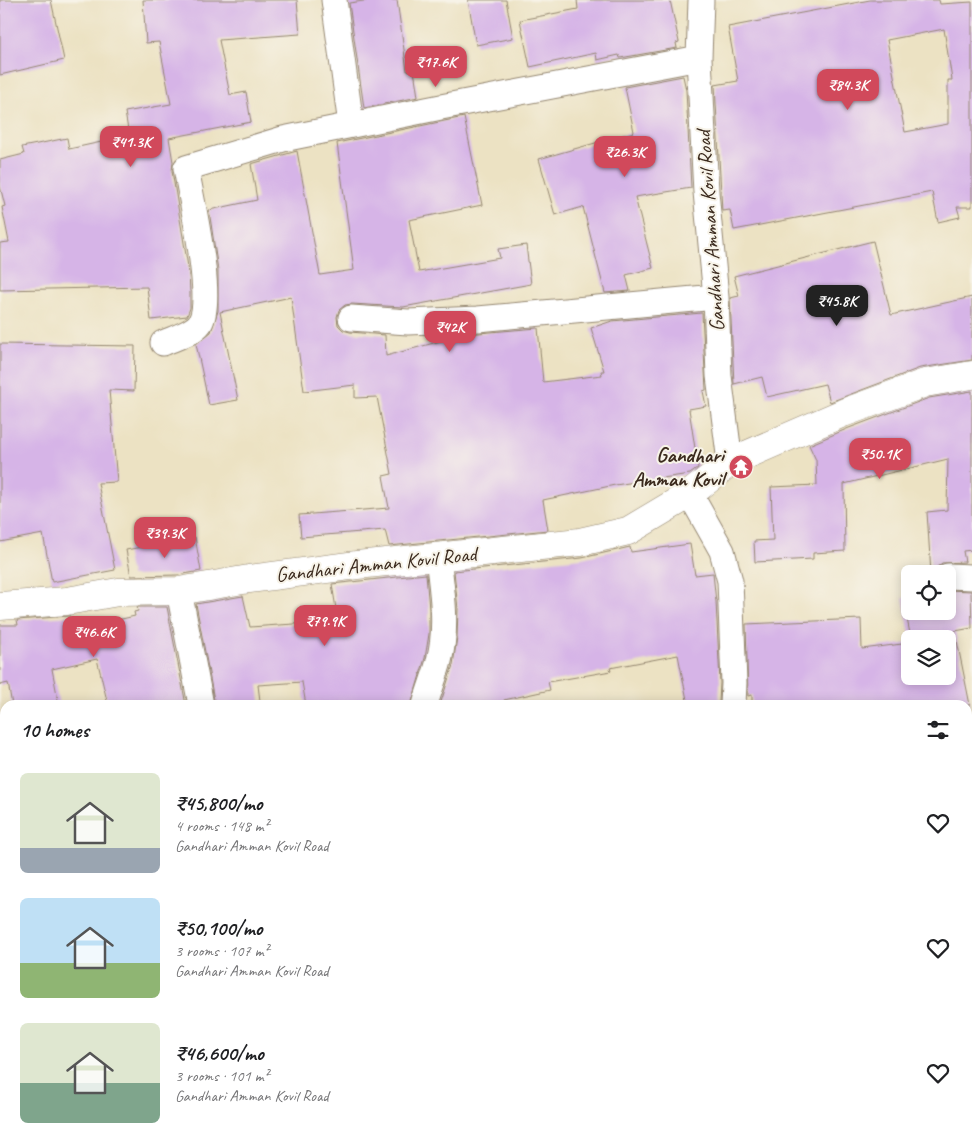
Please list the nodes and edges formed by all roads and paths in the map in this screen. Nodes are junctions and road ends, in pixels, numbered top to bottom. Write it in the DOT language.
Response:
graph roads {
  1 [pos="334,0"];
  2 [pos="701,0"];
  3 [pos="699,58"];
  4 [pos="351,125"];
  5 [pos="716,297"];
  6 [pos="351,318"];
  7 [pos="163,343"];
  8 [pos="972,375"];
  9 [pos="730,462"];
  10 [pos="690,494"];
  11 [pos="438,557"];
  12 [pos="956,576"];
  13 [pos="972,577"];
  14 [pos="179,591"];
  15 [pos="0,606"];
  16 [pos="200,700"];
  17 [pos="427,700"];
  18 [pos="733,700"];
  1 -- 4 [label="street"];
  2 -- 3 [label="street, Gandhari Amman Kovil Road"];
  3 -- 4 [label="street"];
  3 -- 5 [label="street, Gandhari Amman Kovil Road"];
  4 -- 7 [label="street"];
  5 -- 6 [label="street"];
  5 -- 9 [label="street, Gandhari Amman Kovil Road"];
  8 -- 9 [label="street, Gandhari Amman Kovil Road"];
  9 -- 10 [label="street, Gandhari Amman Kovil Road"];
  10 -- 11 [label="street, Gandhari Amman Kovil Road"];
  10 -- 18 [label="street"];
  11 -- 14 [label="street, Gandhari Amman Kovil Road"];
  11 -- 17 [label="street"];
  12 -- 13 [label="street"];
  14 -- 15 [label="street, Gandhari Amman Kovil Road"];
  14 -- 16 [label="street"];
}
